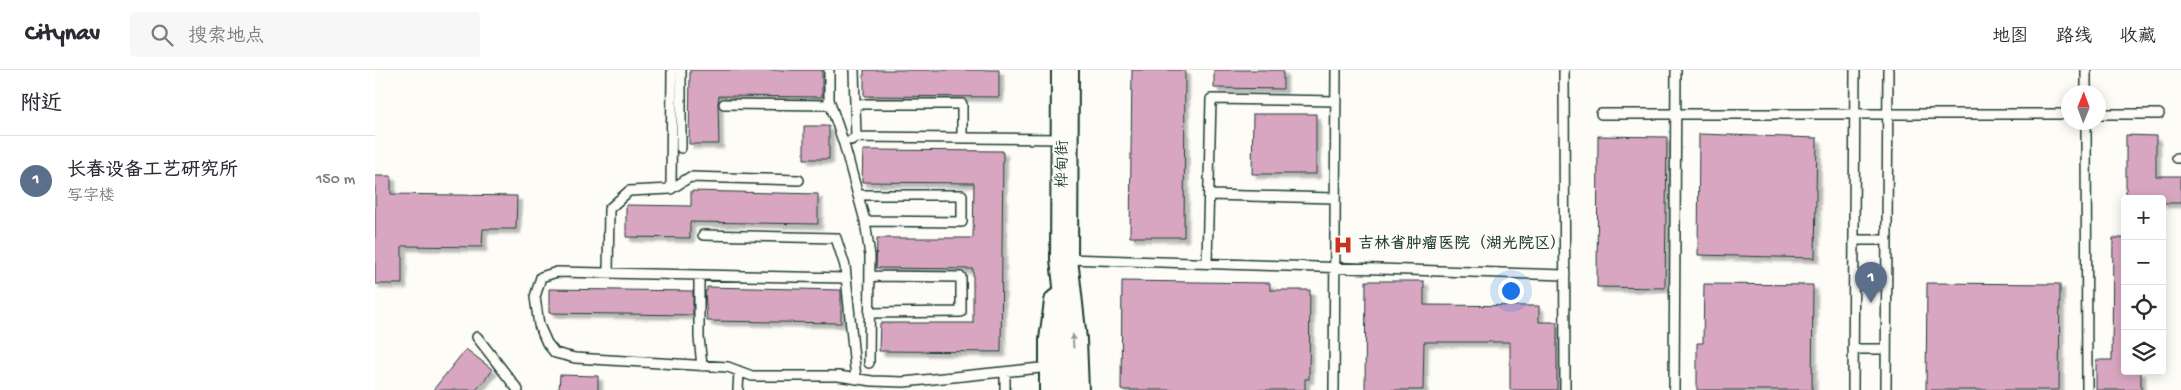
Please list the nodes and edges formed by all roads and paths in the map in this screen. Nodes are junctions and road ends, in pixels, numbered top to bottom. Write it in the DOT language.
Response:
graph roads {
  1 [pos="672,70"];
  2 [pos="681,70"];
  3 [pos="829,70"];
  4 [pos="854,70"];
  5 [pos="1065,70"];
  6 [pos="1336,70"];
  7 [pos="1564,70"];
  8 [pos="1676,70"];
  9 [pos="1855,70"];
  10 [pos="1888,70"];
  11 [pos="2086,70"];
  12 [pos="2086,85"];
  13 [pos="1336,101"];
  14 [pos="724,104"];
  15 [pos="855,104"];
  16 [pos="831,105"];
  17 [pos="1601,114"];
  18 [pos="1676,114"];
  19 [pos="1855,114"];
  20 [pos="1887,114"];
  21 [pos="2061,114"];
  22 [pos="2106,114"];
  23 [pos="2159,114"];
  24 [pos="2086,130"];
  25 [pos="856,137"];
  26 [pos="962,138"];
  27 [pos="1065,139"];
  28 [pos="844,144"];
  29 [pos="681,148"];
  30 [pos="799,180"];
  31 [pos="671,189"];
  32 [pos="858,195"];
  33 [pos="1209,195"];
  34 [pos="1335,198"];
  35 [pos="865,221"];
  36 [pos="703,235"];
  37 [pos="1854,240"];
  38 [pos="1887,240"];
  39 [pos="1064,259"];
  40 [pos="1207,262"];
  41 [pos="1335,267"];
  42 [pos="608,273"];
  43 [pos="699,275"];
  44 [pos="1565,275"];
  45 [pos="870,276"];
  46 [pos="846,278"];
  47 [pos="869,313"];
  48 [pos="477,337"];
  49 [pos="1853,349"];
  50 [pos="1886,349"];
  51 [pos="869,364"];
  52 [pos="702,366"];
  53 [pos="739,371"];
  54 [pos="1005,372"];
  55 [pos="1053,378"];
  56 [pos="857,379"];
  57 [pos="518,390"];
  58 [pos="738,390"];
  59 [pos="1005,390"];
  60 [pos="1075,390"];
  61 [pos="1334,390"];
  62 [pos="1565,390"];
  63 [pos="1674,390"];
  64 [pos="1853,390"];
  65 [pos="1886,390"];
  66 [pos="2087,390"];
  1 -- 31 [label="lane"];
  2 -- 29 [label="lane"];
  3 -- 16 [label="lane"];
  4 -- 15 [label="lane"];
  5 -- 27 [label="street, 桦甸街"];
  6 -- 13 [label="lane"];
  7 -- 44 [label="lane"];
  8 -- 18 [label="lane"];
  9 -- 19 [label="lane"];
  10 -- 20 [label="lane"];
  11 -- 12 [label="lane"];
  13 -- 33 [label="lane"];
  13 -- 34 [label="lane"];
  14 -- 16 [label="lane"];
  15 -- 25 [label="lane"];
  15 -- 26 [label="lane"];
  16 -- 28 [label="lane"];
  17 -- 18 [label="lane"];
  18 -- 19 [label="lane"];
  18 -- 63 [label="lane"];
  19 -- 20 [label="lane"];
  19 -- 37 [label="lane"];
  20 -- 21 [label="lane"];
  20 -- 38 [label="lane"];
  22 -- 23 [label="lane"];
  24 -- 66 [label="lane"];
  25 -- 26 [label="lane"];
  25 -- 28 [label="lane"];
  26 -- 27 [label="lane"];
  27 -- 39 [label="street, 桦甸街"];
  28 -- 32 [label="lane"];
  30 -- 31 [label="lane"];
  31 -- 42 [label="lane"];
  32 -- 35 [label="lane"];
  32 -- 35 [label="lane"];
  33 -- 34 [label="lane"];
  33 -- 40 [label="lane"];
  34 -- 41 [label="lane"];
  35 -- 45 [label="lane"];
  36 -- 46 [label="lane"];
  37 -- 38 [label="lane"];
  37 -- 49 [label="lane"];
  38 -- 50 [label="lane"];
  39 -- 40 [label="lane"];
  39 -- 55 [label="street, 桦甸街"];
  60 -- 39 [label="street, 桦甸街, one-way"];
  40 -- 41 [label="lane"];
  41 -- 44 [label="lane"];
  41 -- 61 [label="lane"];
  42 -- 43 [label="lane"];
  42 -- 52 [label="lane"];
  43 -- 46 [label="lane"];
  43 -- 52 [label="lane"];
  44 -- 62 [label="lane"];
  45 -- 47 [label="lane"];
  45 -- 47 [label="lane"];
  46 -- 56 [label="lane"];
  47 -- 51 [label="lane"];
  48 -- 57 [label="lane"];
  49 -- 50 [label="lane"];
  49 -- 64 [label="lane"];
  50 -- 65 [label="lane"];
  52 -- 53 [label="lane"];
  53 -- 56 [label="lane"];
  53 -- 58 [label="lane"];
  54 -- 55 [label="lane"];
  54 -- 56 [label="lane"];
  54 -- 59 [label="lane"];
}
